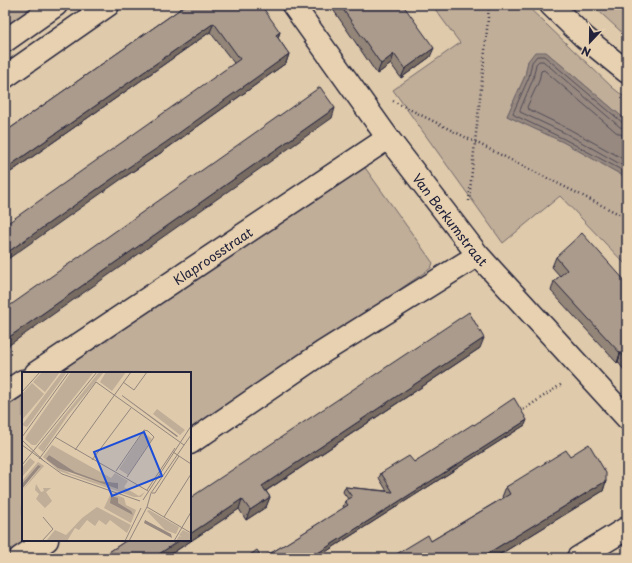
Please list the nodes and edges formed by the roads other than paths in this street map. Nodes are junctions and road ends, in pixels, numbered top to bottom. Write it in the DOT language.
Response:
graph roads {
  1 [pos="56,5"];
  2 [pos="108,5"];
  3 [pos="293,5"];
  4 [pos="551,5"];
  5 [pos="5,41"];
  6 [pos="627,72"];
  7 [pos="5,77"];
  8 [pos="388,138"];
  9 [pos="478,255"];
  10 [pos="37,372"];
  11 [pos="22,383"];
  12 [pos="5,394"];
  13 [pos="627,418"];
  14 [pos="191,442"];
  15 [pos="627,528"];
  16 [pos="46,541"];
  17 [pos="20,558"];
  18 [pos="578,558"];
  1 -- 5 [label="street"];
  2 -- 7 [label="street"];
  3 -- 8 [label="street, Van Berkumstraat"];
  4 -- 6 [label="street"];
  8 -- 9 [label="street, Van Berkumstraat"];
  8 -- 10 [label="street, Klaproosstraat"];
  9 -- 13 [label="street, Van Berkumstraat"];
  9 -- 14 [label="street"];
  11 -- 12 [label="street"];
  15 -- 18 [label="street"];
  16 -- 17 [label="street"];
}
